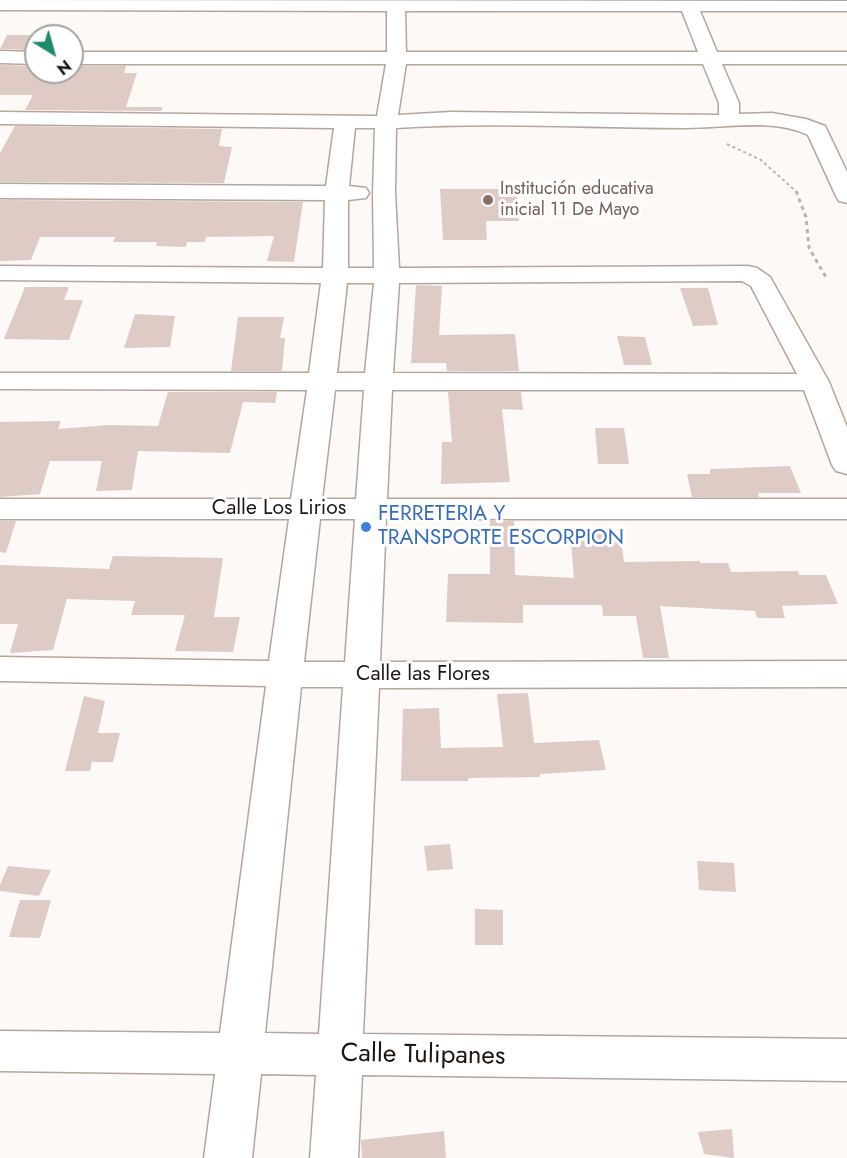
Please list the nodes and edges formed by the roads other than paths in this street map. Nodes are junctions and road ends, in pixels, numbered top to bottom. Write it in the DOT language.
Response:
graph roads {
  1 [pos="687,2"];
  2 [pos="396,3"];
  3 [pos="847,6"];
  4 [pos="3,9"];
  5 [pos="0,57"];
  6 [pos="24,58"];
  7 [pos="84,58"];
  8 [pos="712,58"];
  9 [pos="847,58"];
  10 [pos="397,59"];
  11 [pos="0,118"];
  12 [pos="729,120"];
  13 [pos="345,121"];
  14 [pos="386,122"];
  15 [pos="0,191"];
  16 [pos="337,193"];
  17 [pos="384,194"];
  18 [pos="847,196"];
  19 [pos="0,273"];
  20 [pos="335,276"];
  21 [pos="387,276"];
  22 [pos="0,381"];
  23 [pos="321,382"];
  24 [pos="815,382"];
  25 [pos="378,383"];
  26 [pos="847,465"];
  27 [pos="0,508"];
  28 [pos="306,509"];
  29 [pos="371,509"];
  30 [pos="847,509"];
  31 [pos="0,669"];
  32 [pos="285,674"];
  33 [pos="847,674"];
  34 [pos="363,675"];
  35 [pos="0,1051"];
  36 [pos="240,1054"];
  37 [pos="341,1055"];
  38 [pos="847,1060"];
  39 [pos="228,1158"];
  40 [pos="334,1158"];
  1 -- 2 [label="street"];
  1 -- 3 [label="street"];
  1 -- 8 [label="street"];
  2 -- 4 [label="street"];
  2 -- 10 [label="street"];
  5 -- 6 [label="street"];
  7 -- 10 [label="street"];
  8 -- 9 [label="street"];
  8 -- 10 [label="street"];
  8 -- 12 [label="street"];
  10 -- 14 [label="street"];
  11 -- 13 [label="street"];
  12 -- 14 [label="street"];
  12 -- 18 [label="street"];
  13 -- 14 [label="street"];
  13 -- 16 [label="street"];
  14 -- 17 [label="street"];
  15 -- 16 [label="street"];
  16 -- 17 [label="street"];
  16 -- 20 [label="street"];
  17 -- 21 [label="street"];
  19 -- 20 [label="street"];
  20 -- 21 [label="street"];
  20 -- 23 [label="street"];
  21 -- 24 [label="street"];
  21 -- 25 [label="street"];
  22 -- 23 [label="street"];
  23 -- 25 [label="street"];
  23 -- 28 [label="street"];
  24 -- 25 [label="street"];
  24 -- 26 [label="street"];
  25 -- 29 [label="street"];
  27 -- 28 [label="street, Calle Los Lirios"];
  28 -- 29 [label="street, Calle Los Lirios"];
  28 -- 32 [label="street"];
  29 -- 30 [label="street, Calle Los Lirios"];
  29 -- 34 [label="street"];
  31 -- 32 [label="street, Calle las Flores"];
  32 -- 34 [label="street, Calle las Flores"];
  32 -- 36 [label="street"];
  33 -- 34 [label="street, Calle las Flores"];
  34 -- 37 [label="street"];
  35 -- 36 [label="street, Calle Tulipanes"];
  36 -- 37 [label="street, Calle Tulipanes"];
  36 -- 39 [label="street"];
  37 -- 38 [label="street, Calle Tulipanes"];
  37 -- 40 [label="street"];
}
